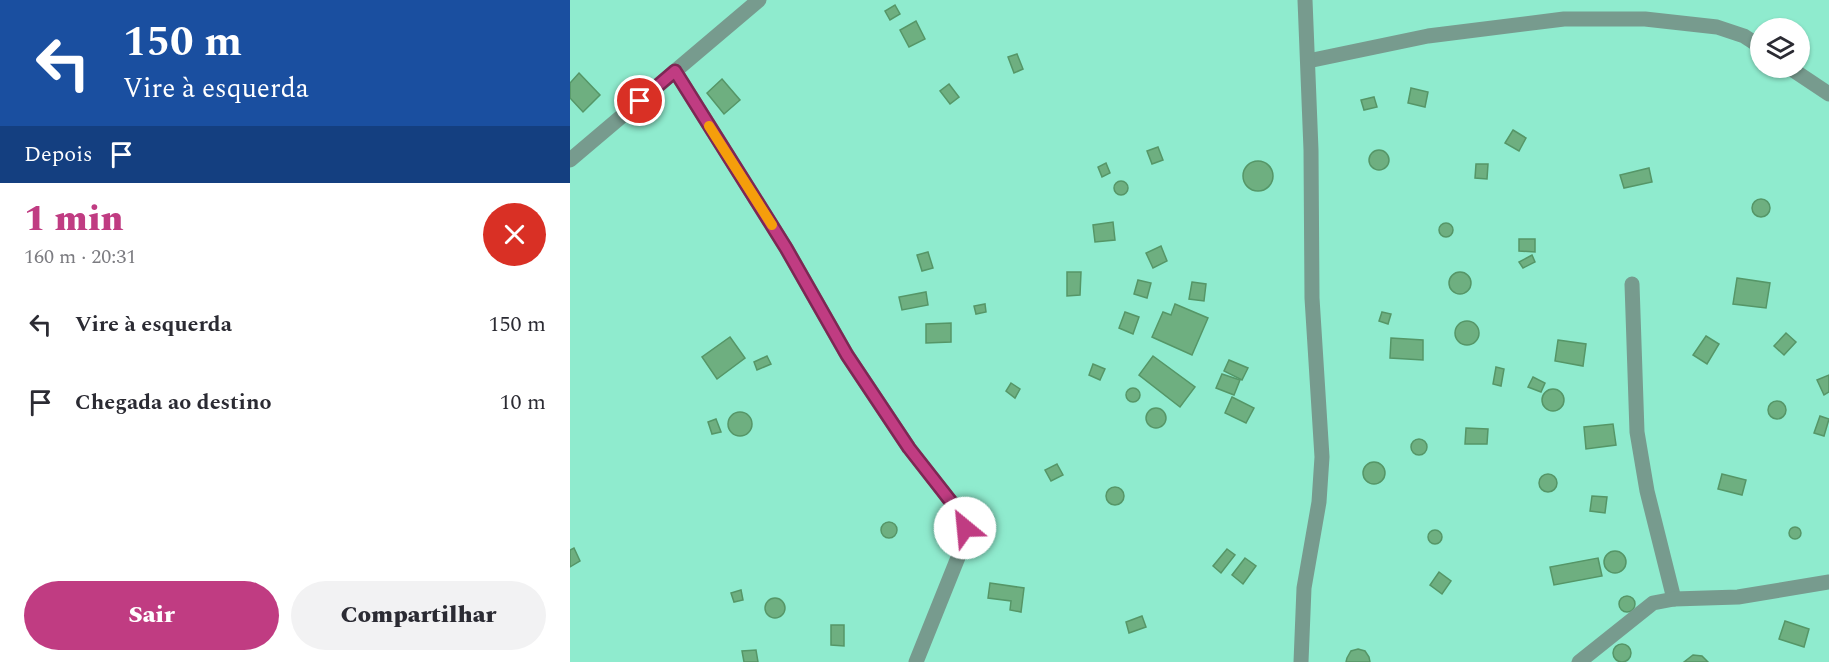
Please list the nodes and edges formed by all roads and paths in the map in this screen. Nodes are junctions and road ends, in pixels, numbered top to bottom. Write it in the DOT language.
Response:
graph roads {
  1 [pos="759,0"];
  2 [pos="1305,0"];
  3 [pos="1750,40"];
  4 [pos="1308,62"];
  5 [pos="675,71"];
  6 [pos="1806,78"];
  7 [pos="1829,94"];
  8 [pos="570,160"];
  9 [pos="1632,284"];
  10 [pos="1829,582"];
  11 [pos="1674,599"];
  12 [pos="916,662"];
  13 [pos="1301,662"];
  14 [pos="1579,662"];
  1 -- 5 [label="street"];
  2 -- 4 [label="street"];
  3 -- 4 [label="street"];
  4 -- 13 [label="street"];
  5 -- 8 [label="street"];
  5 -- 12 [label="street"];
  6 -- 7 [label="street"];
  9 -- 11 [label="street"];
  10 -- 11 [label="street"];
  11 -- 14 [label="street"];
}
